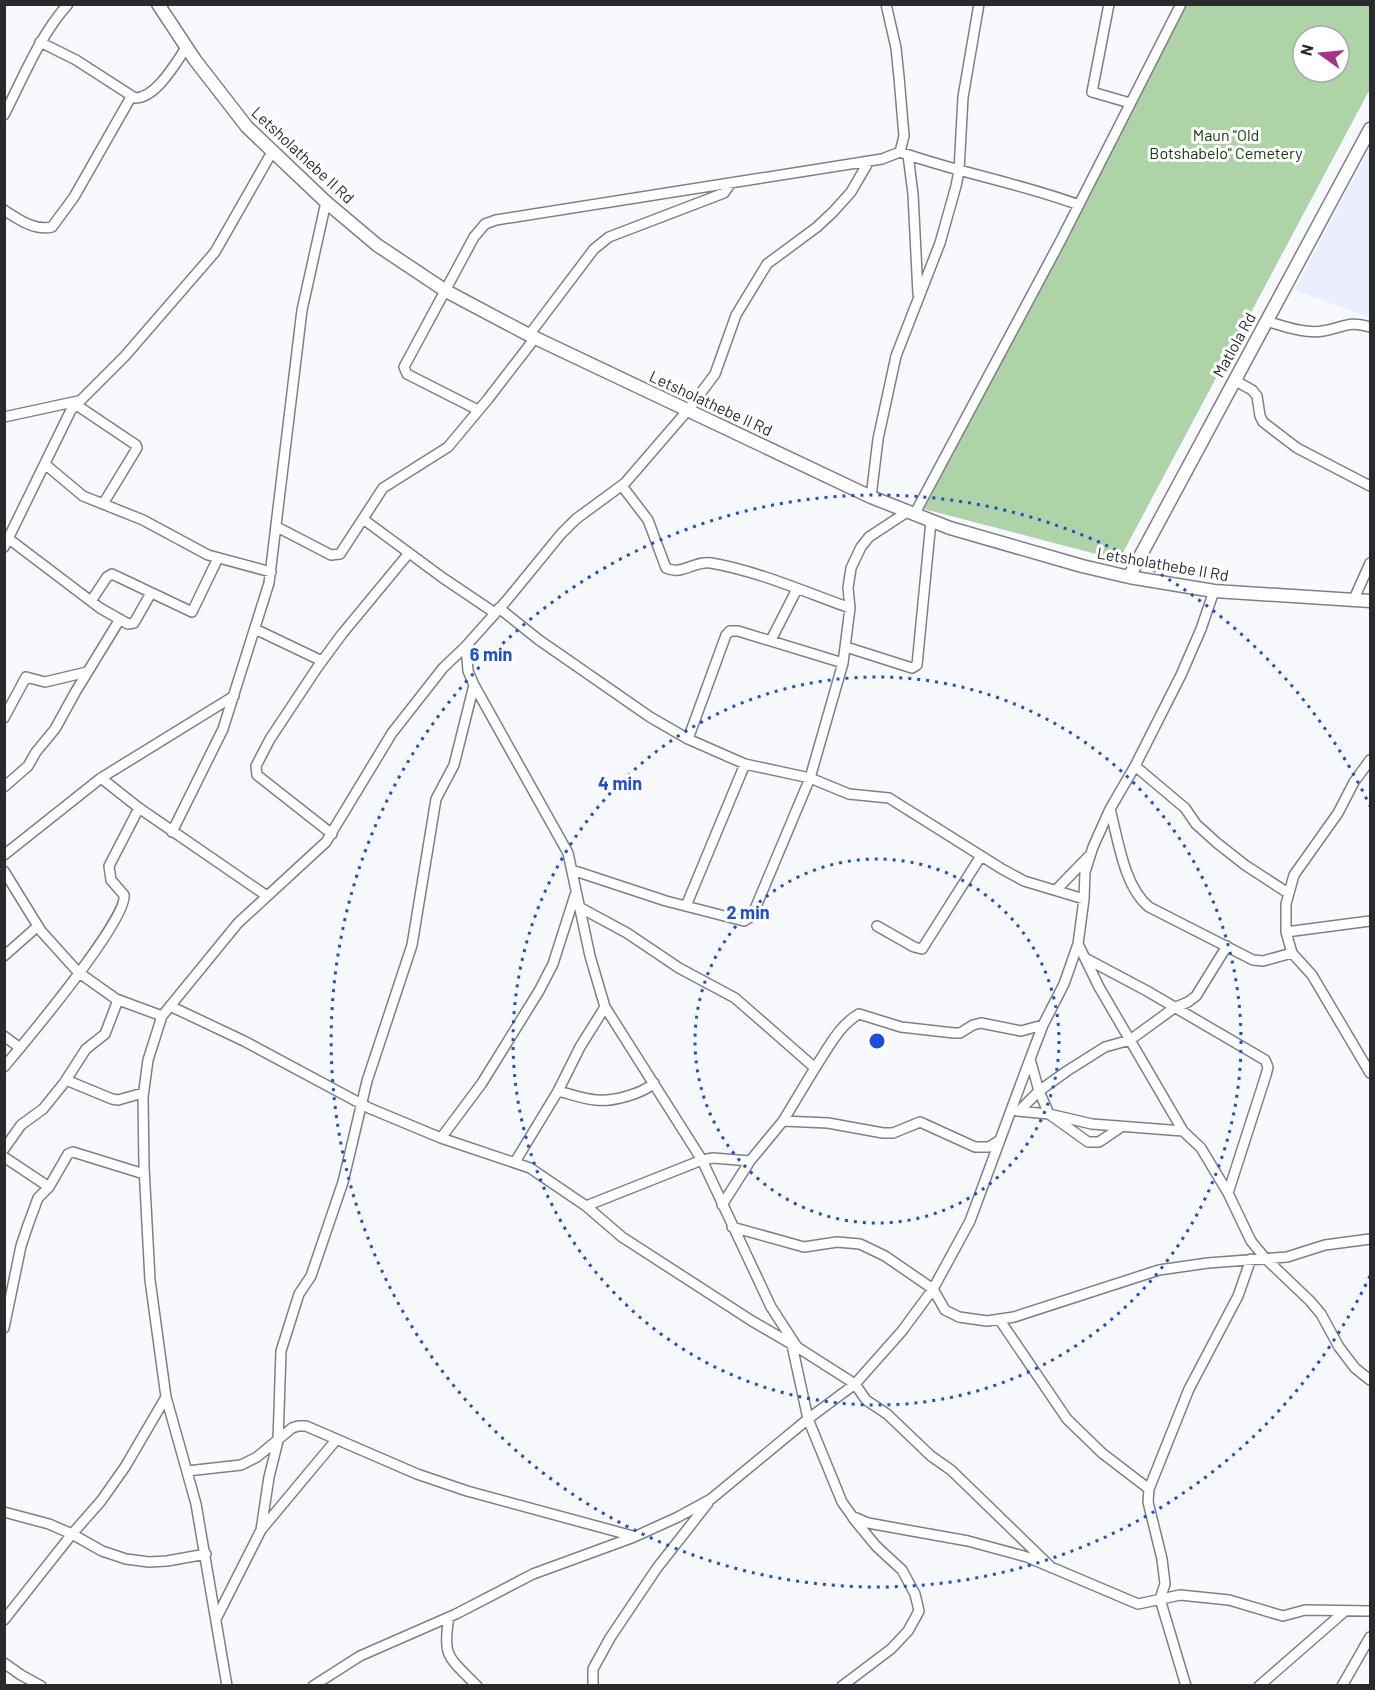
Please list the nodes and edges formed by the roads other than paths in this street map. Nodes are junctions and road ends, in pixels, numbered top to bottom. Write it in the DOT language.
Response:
graph roads {
  1 [pos="68,4"];
  2 [pos="158,4"];
  3 [pos="886,4"];
  4 [pos="979,4"];
  5 [pos="1109,4"];
  6 [pos="1181,4"];
  7 [pos="40,42"];
  8 [pos="186,48"];
  9 [pos="131,97"];
  10 [pos="1130,103"];
  11 [pos="4,116"];
  12 [pos="1371,129"];
  13 [pos="272,152"];
  14 [pos="904,153"];
  15 [pos="869,161"];
  16 [pos="959,171"];
  17 [pos="731,183"];
  18 [pos="326,202"];
  19 [pos="1079,205"];
  20 [pos="4,210"];
  21 [pos="446,291"];
  22 [pos="918,300"];
  23 [pos="1266,321"];
  24 [pos="1371,327"];
  25 [pos="532,336"];
  26 [pos="1234,380"];
  27 [pos="77,402"];
  28 [pos="688,410"];
  29 [pos="478,411"];
  30 [pos="4,417"];
  31 [pos="46,465"];
  32 [pos="622,486"];
  33 [pos="1371,486"];
  34 [pos="871,497"];
  35 [pos="103,504"];
  36 [pos="910,513"];
  37 [pos="363,519"];
  38 [pos="931,521"];
  39 [pos="277,527"];
  40 [pos="7,543"];
  41 [pos="409,553"];
  42 [pos="218,558"];
  43 [pos="1371,563"];
  44 [pos="271,572"];
  45 [pos="1129,577"];
  46 [pos="797,589"];
  47 [pos="1214,591"];
  48 [pos="151,593"];
  49 [pos="1353,601"];
  50 [pos="1371,601"];
  51 [pos="91,602"];
  52 [pos="850,608"];
  53 [pos="497,610"];
  54 [pos="120,620"];
  55 [pos="255,629"];
  56 [pos="771,640"];
  57 [pos="466,646"];
  58 [pos="846,647"];
  59 [pos="322,662"];
  60 [pos="843,663"];
  61 [pos="87,672"];
  62 [pos="474,685"];
  63 [pos="234,696"];
  64 [pos="4,718"];
  65 [pos="688,739"];
  66 [pos="1371,760"];
  67 [pos="746,764"];
  68 [pos="1135,766"];
  69 [pos="101,778"];
  70 [pos="810,778"];
  71 [pos="4,787"];
  72 [pos="139,808"];
  73 [pos="1110,809"];
  74 [pos="172,832"];
  75 [pos="332,834"];
  76 [pos="4,855"];
  77 [pos="1090,855"];
  78 [pos="981,856"];
  79 [pos="572,870"];
  80 [pos="4,871"];
  81 [pos="1056,890"];
  82 [pos="576,893"];
  83 [pos="1288,893"];
  84 [pos="267,896"];
  85 [pos="1084,899"];
  86 [pos="686,906"];
  87 [pos="579,907"];
  88 [pos="1371,921"];
  89 [pos="38,926"];
  90 [pos="877,926"];
  91 [pos="1286,932"];
  92 [pos="1078,944"];
  93 [pos="1227,946"];
  94 [pos="1292,953"];
  95 [pos="4,956"];
  96 [pos="1085,958"];
  97 [pos="78,972"];
  98 [pos="118,1000"];
  99 [pos="170,1006"];
  100 [pos="605,1007"];
  101 [pos="1174,1008"];
  102 [pos="162,1016"];
  103 [pos="1044,1025"];
  104 [pos="4,1036"];
  105 [pos="1130,1040"];
  106 [pos="20,1048"];
  107 [pos="1030,1059"];
  108 [pos="4,1067"];
  109 [pos="814,1068"];
  110 [pos="1371,1073"];
  111 [pos="66,1080"];
  112 [pos="654,1083"];
  113 [pos="558,1091"];
  114 [pos="1039,1091"];
  115 [pos="143,1093"];
  116 [pos="361,1105"];
  117 [pos="1015,1111"];
  118 [pos="1049,1114"];
  119 [pos="783,1121"];
  120 [pos="1121,1127"];
  121 [pos="1183,1131"];
  122 [pos="441,1138"];
  123 [pos="1000,1140"];
  124 [pos="4,1149"];
  125 [pos="4,1157"];
  126 [pos="702,1160"];
  127 [pos="515,1161"];
  128 [pos="750,1161"];
  129 [pos="144,1174"];
  130 [pos="49,1187"];
  131 [pos="1228,1193"];
  132 [pos="722,1205"];
  133 [pos="586,1206"];
  134 [pos="732,1227"];
  135 [pos="1371,1239"];
  136 [pos="1265,1258"];
  137 [pos="1251,1259"];
  138 [pos="933,1289"];
  139 [pos="999,1319"];
  140 [pos="4,1328"];
  141 [pos="794,1346"];
  142 [pos="1371,1380"];
  143 [pos="855,1384"];
  144 [pos="166,1397"];
  145 [pos="808,1419"];
  146 [pos="336,1440"];
  147 [pos="278,1441"];
  148 [pos="187,1471"];
  149 [pos="1149,1489"];
  150 [pos="711,1499"];
  151 [pos="4,1512"];
  152 [pos="852,1516"];
  153 [pos="261,1530"];
  154 [pos="72,1534"];
  155 [pos="634,1537"];
  156 [pos="206,1554"];
  157 [pos="1053,1568"];
  158 [pos="1160,1599"];
  159 [pos="1346,1611"];
  160 [pos="1371,1611"];
  161 [pos="448,1617"];
  162 [pos="217,1618"];
  163 [pos="4,1620"];
  164 [pos="1371,1637"];
  165 [pos="4,1663"];
  166 [pos="41,1686"];
  167 [pos="227,1686"];
  168 [pos="313,1686"];
  169 [pos="477,1686"];
  170 [pos="592,1686"];
  171 [pos="842,1686"];
  172 [pos="1186,1686"];
  173 [pos="1259,1686"];
  174 [pos="1342,1686"];
  1 -- 7 [label="street"];
  2 -- 8 [label="street, Letsholathebe II Rd"];
  3 -- 14 [label="street"];
  4 -- 16 [label="street"];
  5 -- 10 [label="street"];
  6 -- 10 [label="street"];
  7 -- 9 [label="street"];
  7 -- 11 [label="street"];
  8 -- 9 [label="street"];
  8 -- 13 [label="street, Letsholathebe II Rd"];
  9 -- 20 [label="street"];
  10 -- 19 [label="street"];
  12 -- 23 [label="street, Matlola Rd"];
  13 -- 18 [label="street, Letsholathebe II Rd"];
  13 -- 27 [label="street"];
  14 -- 15 [label="street"];
  14 -- 16 [label="street"];
  14 -- 22 [label="street"];
  15 -- 17 [label="street"];
  15 -- 28 [label="street"];
  16 -- 19 [label="street"];
  16 -- 22 [label="street"];
  17 -- 21 [label="street"];
  17 -- 25 [label="street"];
  18 -- 21 [label="street, Letsholathebe II Rd"];
  18 -- 39 [label="street"];
  19 -- 36 [label="street"];
  21 -- 25 [label="street, Letsholathebe II Rd"];
  21 -- 29 [label="street"];
  22 -- 34 [label="street"];
  23 -- 24 [label="street"];
  23 -- 26 [label="street, Matlola Rd"];
  25 -- 28 [label="street, Letsholathebe II Rd"];
  25 -- 29 [label="street"];
  26 -- 33 [label="street"];
  26 -- 45 [label="street, Matlola Rd"];
  27 -- 30 [label="street"];
  27 -- 31 [label="street"];
  27 -- 35 [label="street"];
  28 -- 32 [label="street"];
  28 -- 34 [label="street, Letsholathebe II Rd"];
  29 -- 37 [label="street"];
  31 -- 35 [label="street"];
  31 -- 40 [label="street"];
  32 -- 46 [label="street"];
  32 -- 53 [label="street"];
  34 -- 36 [label="street, Letsholathebe II Rd"];
  35 -- 42 [label="street"];
  36 -- 38 [label="street, Letsholathebe II Rd"];
  36 -- 52 [label="street"];
  37 -- 39 [label="street"];
  37 -- 41 [label="street"];
  38 -- 45 [label="street, Letsholathebe II Rd"];
  38 -- 58 [label="street"];
  39 -- 44 [label="street"];
  40 -- 51 [label="street"];
  41 -- 53 [label="street"];
  41 -- 59 [label="street"];
  42 -- 44 [label="street"];
  42 -- 48 [label="street"];
  43 -- 49 [label="street"];
  44 -- 55 [label="street"];
  45 -- 47 [label="street, Letsholathebe II Rd"];
  46 -- 52 [label="street"];
  46 -- 56 [label="street"];
  47 -- 49 [label="street, Letsholathebe II Rd"];
  47 -- 68 [label="street"];
  48 -- 51 [label="street"];
  48 -- 54 [label="street"];
  49 -- 50 [label="street, Letsholathebe II Rd"];
  51 -- 54 [label="street"];
  52 -- 58 [label="street"];
  53 -- 57 [label="street"];
  53 -- 65 [label="street"];
  54 -- 61 [label="street"];
  55 -- 59 [label="street"];
  55 -- 63 [label="street"];
  56 -- 60 [label="street"];
  56 -- 65 [label="street"];
  57 -- 62 [label="street"];
  57 -- 75 [label="street"];
  58 -- 60 [label="street"];
  59 -- 75 [label="street"];
  60 -- 70 [label="street"];
  61 -- 64 [label="street"];
  61 -- 71 [label="street"];
  62 -- 79 [label="street"];
  62 -- 116 [label="street"];
  63 -- 69 [label="street"];
  63 -- 74 [label="street"];
  65 -- 67 [label="street"];
  66 -- 83 [label="street"];
  67 -- 70 [label="street"];
  67 -- 86 [label="street"];
  68 -- 73 [label="street"];
  68 -- 83 [label="street"];
  69 -- 72 [label="street"];
  69 -- 76 [label="street"];
  70 -- 78 [label="street"];
  70 -- 86 [label="street"];
  72 -- 74 [label="street"];
  72 -- 97 [label="street"];
  73 -- 77 [label="street"];
  73 -- 93 [label="street"];
  74 -- 84 [label="street"];
  75 -- 84 [label="street"];
  77 -- 81 [label="street"];
  77 -- 85 [label="street"];
  78 -- 81 [label="street"];
  78 -- 90 [label="street"];
  79 -- 82 [label="street"];
  79 -- 86 [label="street"];
  80 -- 89 [label="street"];
  81 -- 85 [label="street"];
  82 -- 87 [label="street"];
  82 -- 122 [label="street"];
  83 -- 91 [label="street"];
  84 -- 99 [label="street"];
  85 -- 92 [label="street"];
  87 -- 100 [label="street"];
  87 -- 109 [label="street"];
  88 -- 91 [label="street"];
  89 -- 95 [label="street"];
  89 -- 97 [label="street"];
  91 -- 94 [label="street"];
  92 -- 96 [label="street"];
  92 -- 103 [label="street"];
  93 -- 94 [label="street"];
  93 -- 101 [label="street"];
  94 -- 110 [label="street"];
  96 -- 101 [label="street"];
  96 -- 105 [label="street"];
  97 -- 98 [label="street"];
  97 -- 106 [label="street"];
  98 -- 102 [label="street"];
  98 -- 111 [label="street"];
  99 -- 102 [label="street"];
  99 -- 116 [label="street"];
  100 -- 112 [label="street"];
  100 -- 113 [label="street"];
  101 -- 105 [label="street"];
  101 -- 131 [label="street"];
  102 -- 115 [label="street"];
  103 -- 107 [label="street"];
  103 -- 109 [label="street"];
  104 -- 106 [label="street"];
  105 -- 114 [label="street"];
  105 -- 121 [label="street"];
  106 -- 108 [label="street"];
  107 -- 114 [label="street"];
  107 -- 117 [label="street"];
  109 -- 119 [label="street"];
  111 -- 115 [label="street"];
  111 -- 124 [label="street"];
  112 -- 113 [label="street"];
  112 -- 126 [label="street"];
  113 -- 127 [label="street"];
  114 -- 117 [label="street"];
  114 -- 118 [label="street"];
  115 -- 129 [label="street"];
  116 -- 122 [label="street"];
  116 -- 147 [label="street"];
  117 -- 118 [label="street"];
  117 -- 123 [label="street"];
  118 -- 120 [label="street"];
  118 -- 120 [label="street"];
  119 -- 123 [label="street"];
  119 -- 128 [label="street"];
  120 -- 121 [label="street"];
  121 -- 131 [label="street"];
  122 -- 127 [label="street"];
  123 -- 138 [label="street"];
  125 -- 130 [label="street"];
  126 -- 128 [label="street"];
  126 -- 132 [label="street"];
  126 -- 133 [label="street"];
  127 -- 133 [label="street"];
  128 -- 132 [label="street"];
  129 -- 130 [label="street"];
  129 -- 144 [label="street"];
  130 -- 140 [label="street"];
  131 -- 136 [label="street"];
  132 -- 134 [label="street"];
  133 -- 141 [label="street"];
  134 -- 138 [label="street"];
  134 -- 141 [label="street"];
  135 -- 136 [label="street"];
  136 -- 137 [label="street"];
  136 -- 142 [label="street"];
  137 -- 139 [label="street"];
  137 -- 149 [label="street"];
  138 -- 139 [label="street"];
  138 -- 143 [label="street"];
  139 -- 149 [label="street"];
  141 -- 143 [label="street"];
  141 -- 145 [label="street"];
  143 -- 145 [label="street"];
  143 -- 157 [label="street"];
  144 -- 148 [label="street"];
  144 -- 154 [label="street"];
  145 -- 150 [label="street"];
  145 -- 152 [label="street"];
  146 -- 147 [label="street"];
  146 -- 153 [label="street"];
  146 -- 155 [label="street"];
  147 -- 148 [label="street"];
  147 -- 153 [label="street"];
  148 -- 156 [label="street"];
  149 -- 158 [label="street"];
  150 -- 155 [label="street"];
  150 -- 170 [label="street"];
  151 -- 154 [label="street"];
  152 -- 157 [label="street"];
  152 -- 171 [label="street"];
  153 -- 162 [label="street"];
  154 -- 156 [label="street"];
  154 -- 163 [label="street"];
  155 -- 161 [label="street"];
  156 -- 162 [label="street"];
  157 -- 158 [label="street"];
  158 -- 159 [label="street"];
  158 -- 172 [label="street"];
  159 -- 160 [label="street"];
  159 -- 173 [label="street"];
  161 -- 168 [label="street"];
  161 -- 169 [label="street"];
  162 -- 167 [label="street"];
  164 -- 174 [label="street"];
  165 -- 166 [label="street"];
}
